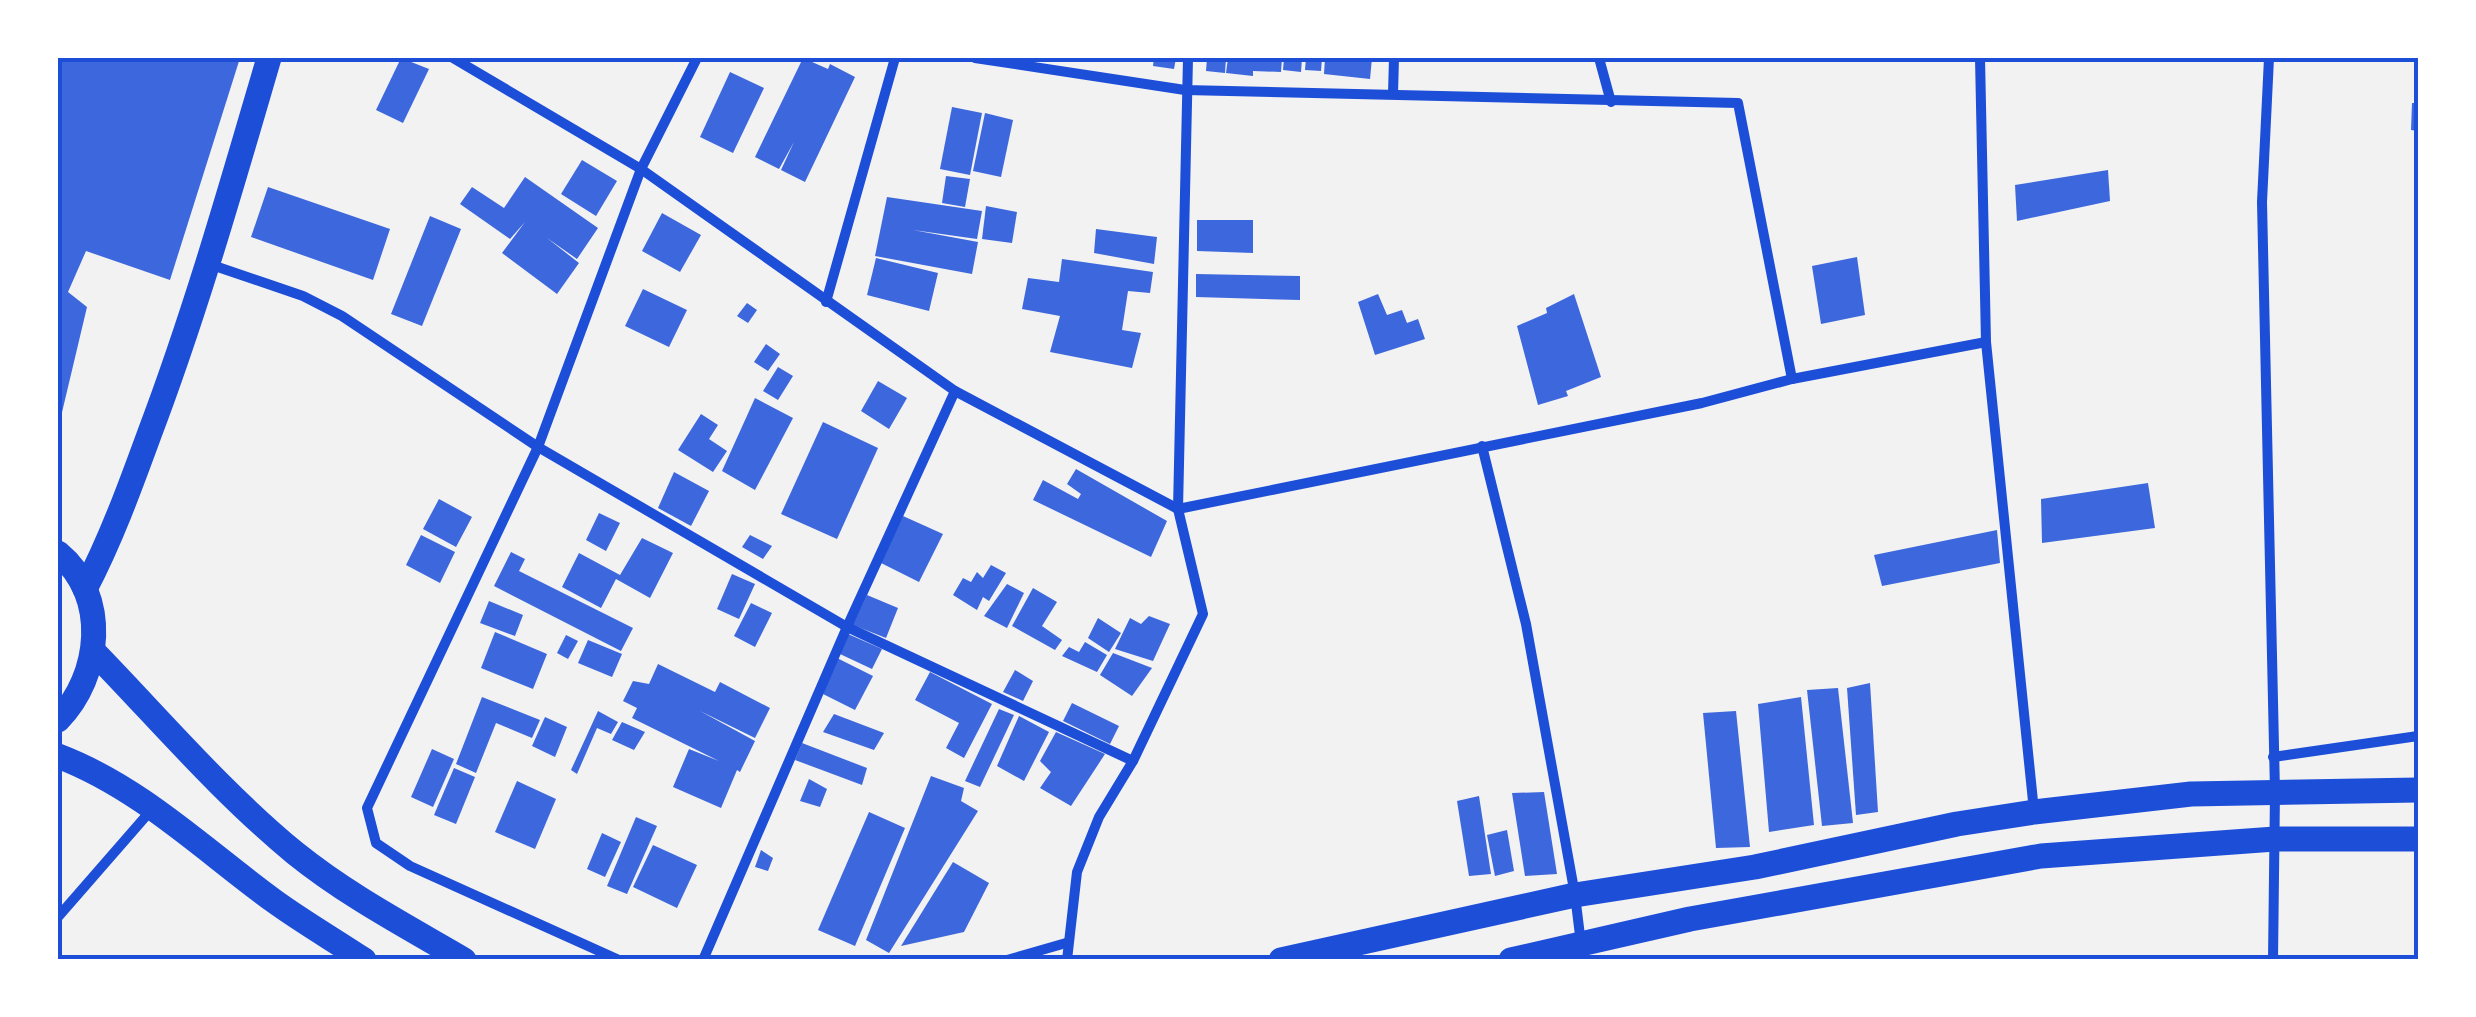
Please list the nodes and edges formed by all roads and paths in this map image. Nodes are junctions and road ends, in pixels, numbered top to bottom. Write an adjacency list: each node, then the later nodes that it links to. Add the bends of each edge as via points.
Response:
1 (269, 58): 15 (main road)
2 (452, 58): 14 (street)
3 (697, 58): 14 (street)
4 (896, 58): 16 (street)
5 (976, 58): 11 (street)
6 (1188, 58): 11 (street)
7 (1394, 58): 12 (street)
8 (1598, 58): 13 (street)
9 (1980, 58): 17 (street)
10 (2269, 58): 30 (street, via 2262,202)
11 (1185, 90): 12 (street); 22 (street)
12 (1393, 94): 13 (street)
13 (1610, 102): 18 (street, via 1738,103)
14 (641, 169): 16 (street); 20 (street)
15 (210, 264): 20 (street, via 342,316); 24 (main road, via 108,545)
16 (826, 302): 19 (street)
17 (1986, 342): 18 (street); 35 (street)
18 (1792, 379): 21 (street)
19 (954, 391): 22 (street); 25 (street)
20 (538, 446): 25 (street); 44 (street, via 368,808 376,844 410,866)
21 (1482, 446): 22 (street); 38 (street, via 1526,624)
22 (1178, 509): 31 (street, via 1204,614)
23 (58, 553): 24 (main road)
24 (85, 589): 26 (main road)
25 (847, 627): 31 (street); 45 (street)
26 (94, 652): 27 (main road, via 83,688); 43 (main road, via 192,758 297,855)
27 (58, 720)
28 (2418, 736): 30 (street)
29 (58, 756): 34 (main road)
30 (2273, 756): 33 (street)
31 (1133, 760): 40 (street, via 1077,872)
32 (2418, 790): 33 (main road)
33 (2275, 792): 35 (main road); 36 (street)
34 (153, 808): 39 (street); 42 (main road)
35 (2034, 812): 38 (main road)
36 (2275, 839): 37 (main road); 41 (main road, via 2041,856 1690,919); 50 (street)
37 (2418, 839)
38 (1575, 895): 41 (street); 48 (main road)
39 (58, 918)
40 (1066, 943): 46 (street); 47 (street)
41 (1581, 952): 49 (main road)
42 (364, 960)
43 (464, 960)
44 (619, 960)
45 (703, 960)
46 (1006, 960)
47 (1066, 960)
48 (1282, 960)
49 (1510, 960)
50 (2273, 960)

